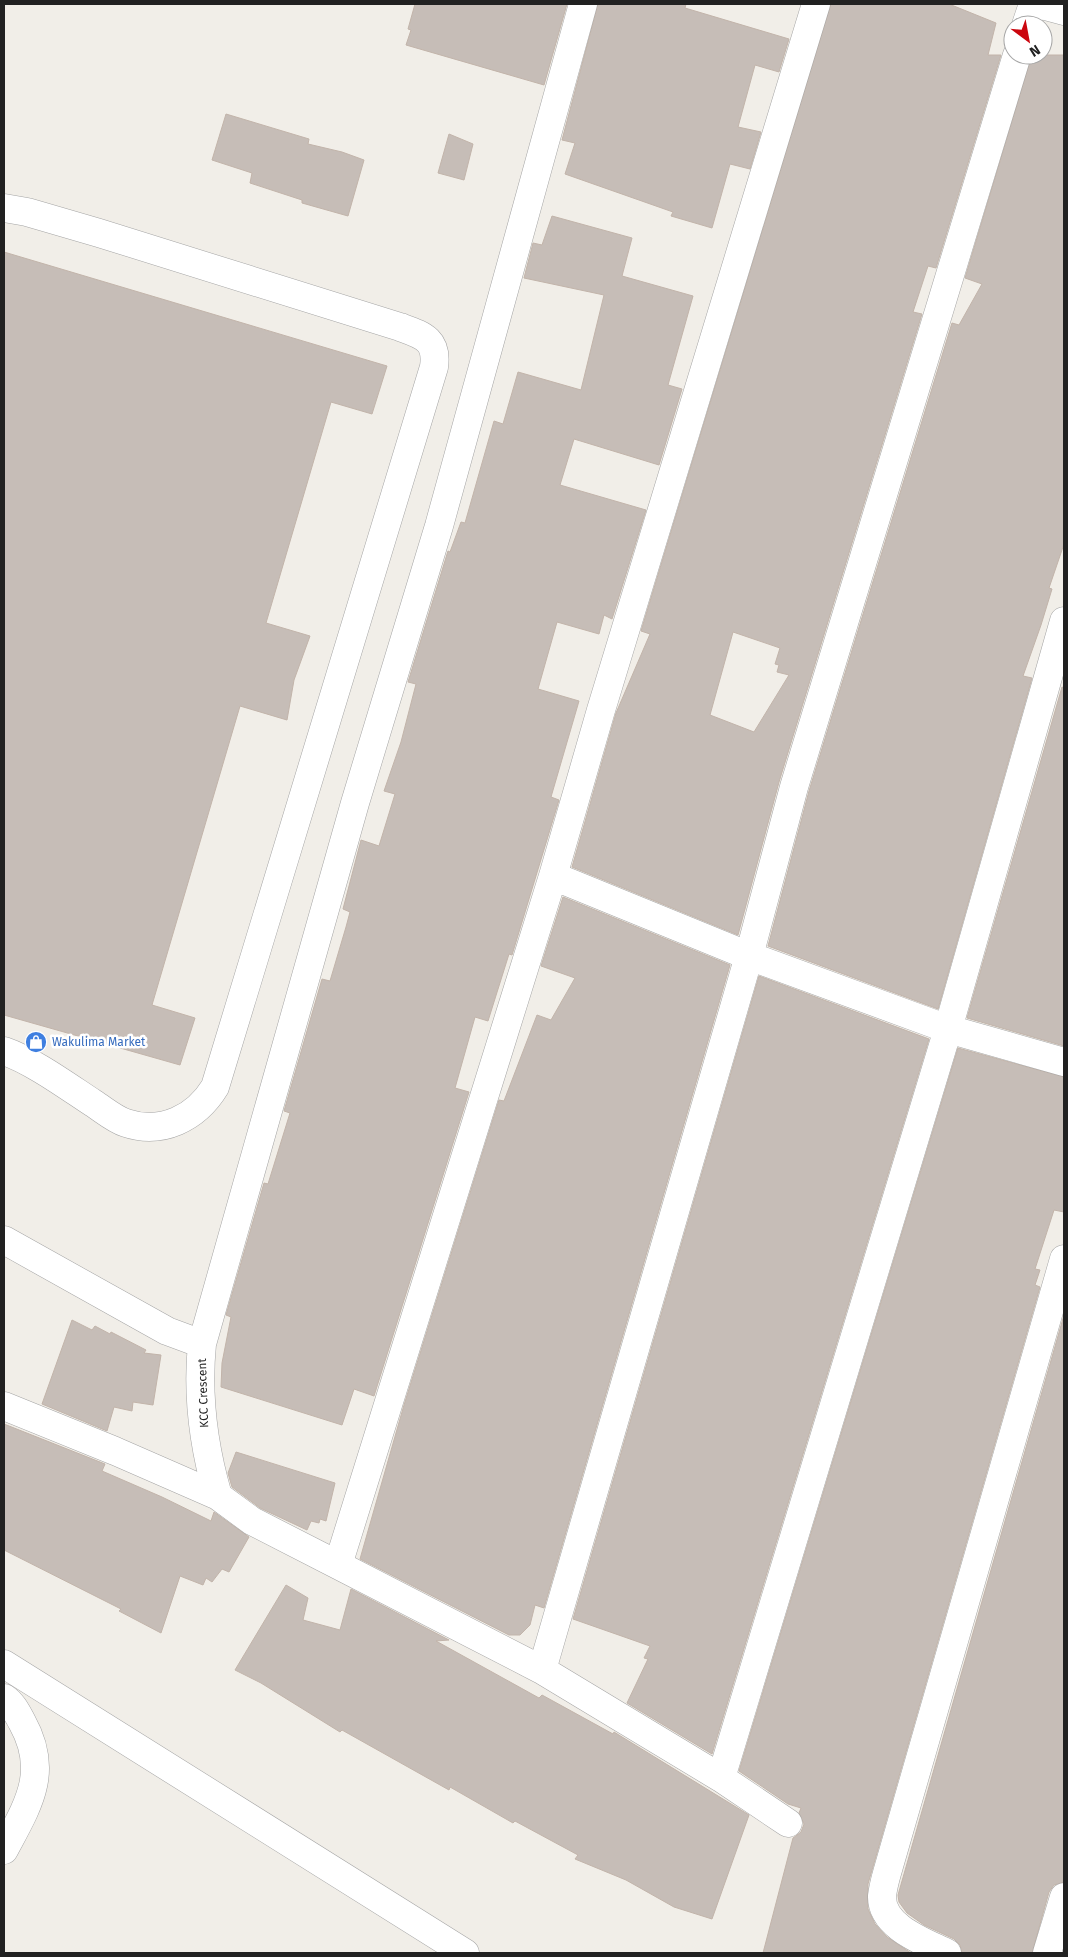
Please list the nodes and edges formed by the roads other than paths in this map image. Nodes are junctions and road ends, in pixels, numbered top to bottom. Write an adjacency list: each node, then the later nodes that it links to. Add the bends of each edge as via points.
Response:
1 (583, 4): 15 (street, via 439,526 355,803)
2 (816, 4): 8 (street)
3 (1038, 4): 4 (street)
4 (1064, 11)
5 (1014, 65): 9 (street, via 794,787)
6 (4, 208): 11 (street, via 99,233 400,326 429,341 436,354 215,1087 207,1100 187,1117 171,1125 125,1123 37,1066)
7 (1064, 621): 10 (street)
8 (553, 876): 9 (street); 18 (street)
9 (749, 956): 10 (street); 20 (street)
10 (948, 1029): 12 (street); 22 (street)
11 (4, 1051)
12 (1064, 1062)
13 (4, 1240): 15 (street, KCC Crescent, via 167,1331)
14 (1064, 1259): 27 (street, via 882,1898 889,1917 906,1933)
15 (202, 1344): 17 (street, KCC Crescent, via 200,1364 205,1445)
16 (4, 1406): 17 (street)
17 (218, 1496): 18 (street, via 252,1521)
18 (338, 1566): 20 (street)
19 (4, 1664): 26 (street)
20 (542, 1670): 22 (street)
21 (4, 1698): 24 (street, via 11,1703 32,1740 36,1775 28,1805)
22 (721, 1778): 23 (street)
23 (788, 1823)
24 (4, 1850)
25 (1064, 1897): 28 (street)
26 (466, 1953)
27 (947, 1953)
28 (1047, 1953)

